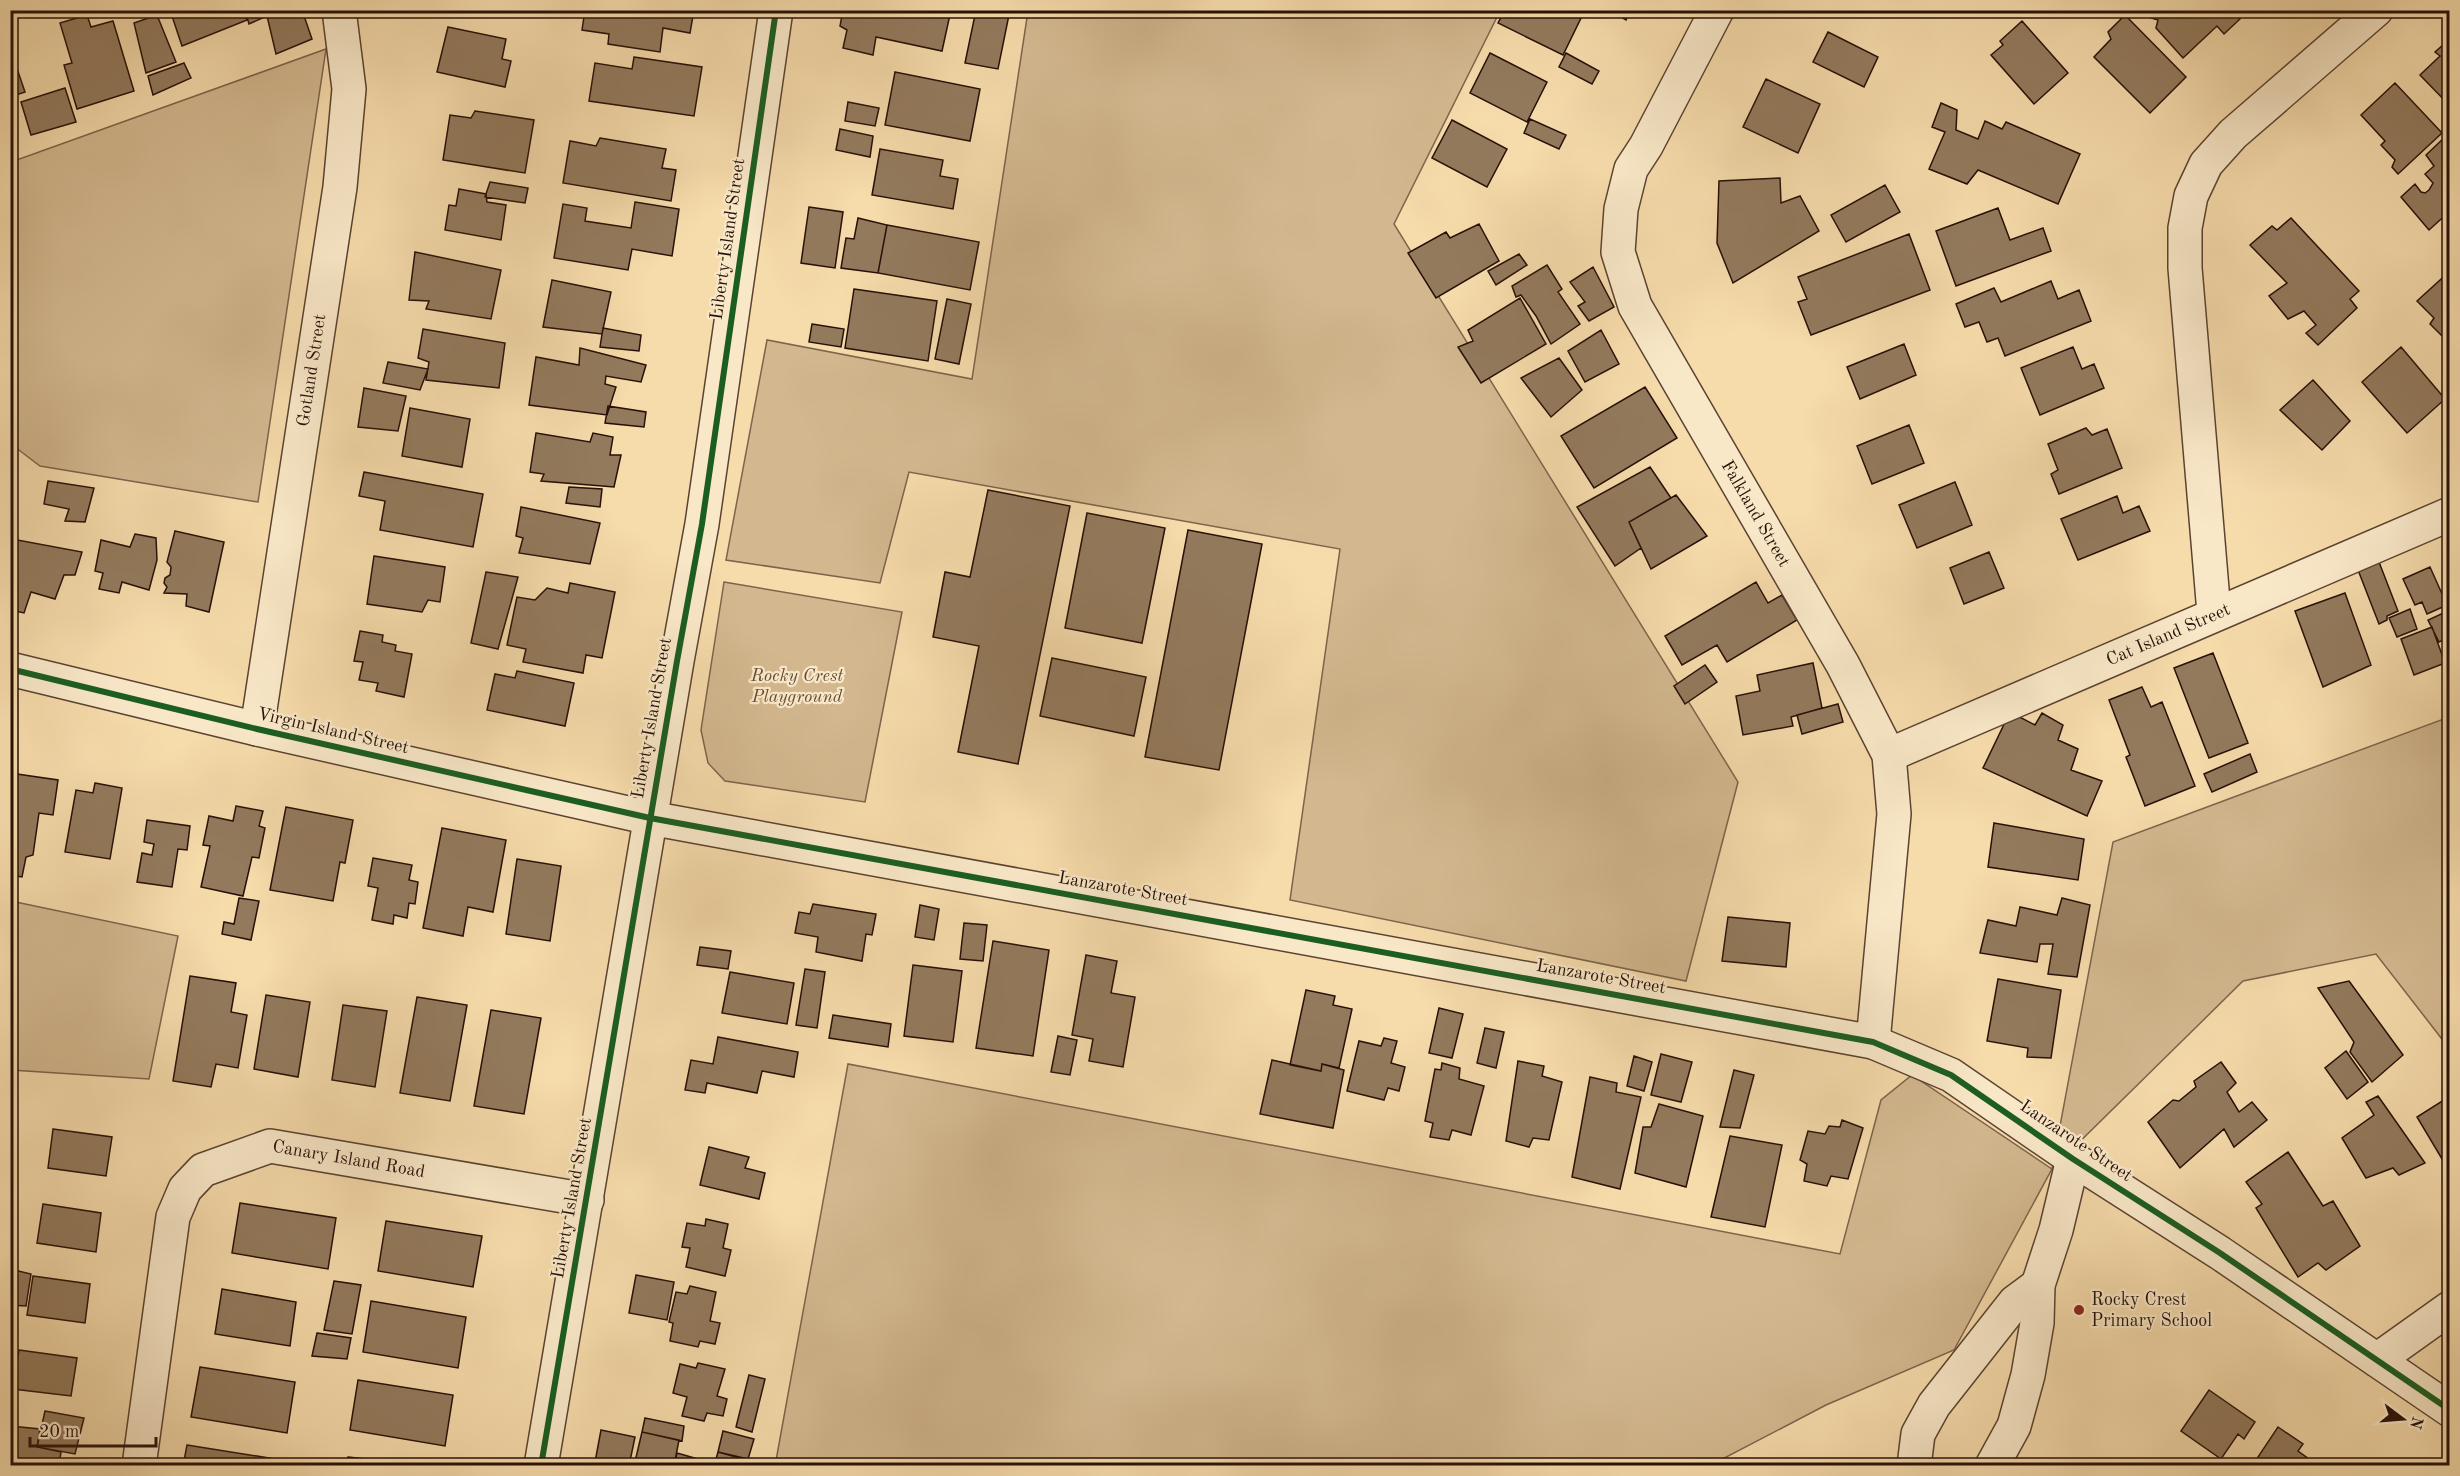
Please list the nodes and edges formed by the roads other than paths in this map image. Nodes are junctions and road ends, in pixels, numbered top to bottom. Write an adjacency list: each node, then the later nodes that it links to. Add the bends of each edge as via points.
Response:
1 (339, 10): 8 (street, Gotland Street, via 349,89 340,187)
2 (776, 10): 10 (street, Liberty Island Street, via 702,524)
3 (1718, 10): 9 (street, Falkland Street, via 1631,169 1621,209 1618,252 1635,306 1843,665)
4 (2376, 10): 6 (street, via 2233,134 2206,164 2191,196 2185,228 2185,268)
5 (2450, 514): 6 (street, Cat Island Street)
6 (2214, 613): 9 (street, Cat Island Street)
7 (10, 669): 8 (street, Virgin Island Street)
8 (257, 729): 10 (street, Virgin Island Street)
9 (1889, 755): 11 (street, Falkland Street, via 1894,814)
10 (650, 818): 11 (street, Lanzarote Street); 13 (street, Liberty Island Street)
11 (1874, 1042): 12 (street, Lanzarote Street, via 1951,1075)
12 (2073, 1159): 14 (street); 16 (street, Lanzarote Street)
13 (587, 1200): 18 (street, Canary Island Road, via 270,1146 203,1170 185,1189 173,1217); 19 (street, Liberty Island Street)
14 (2038, 1285): 20 (street, via 2015,1302 1934,1405 1918,1434); 21 (street, via 2037,1323 2028,1375 2014,1426)
15 (2450, 1308): 16 (street)
16 (2378, 1360): 17 (street, Lanzarote Street)
17 (2450, 1410)
18 (139, 1466)
19 (541, 1466)
20 (1914, 1466)
21 (1992, 1466)

